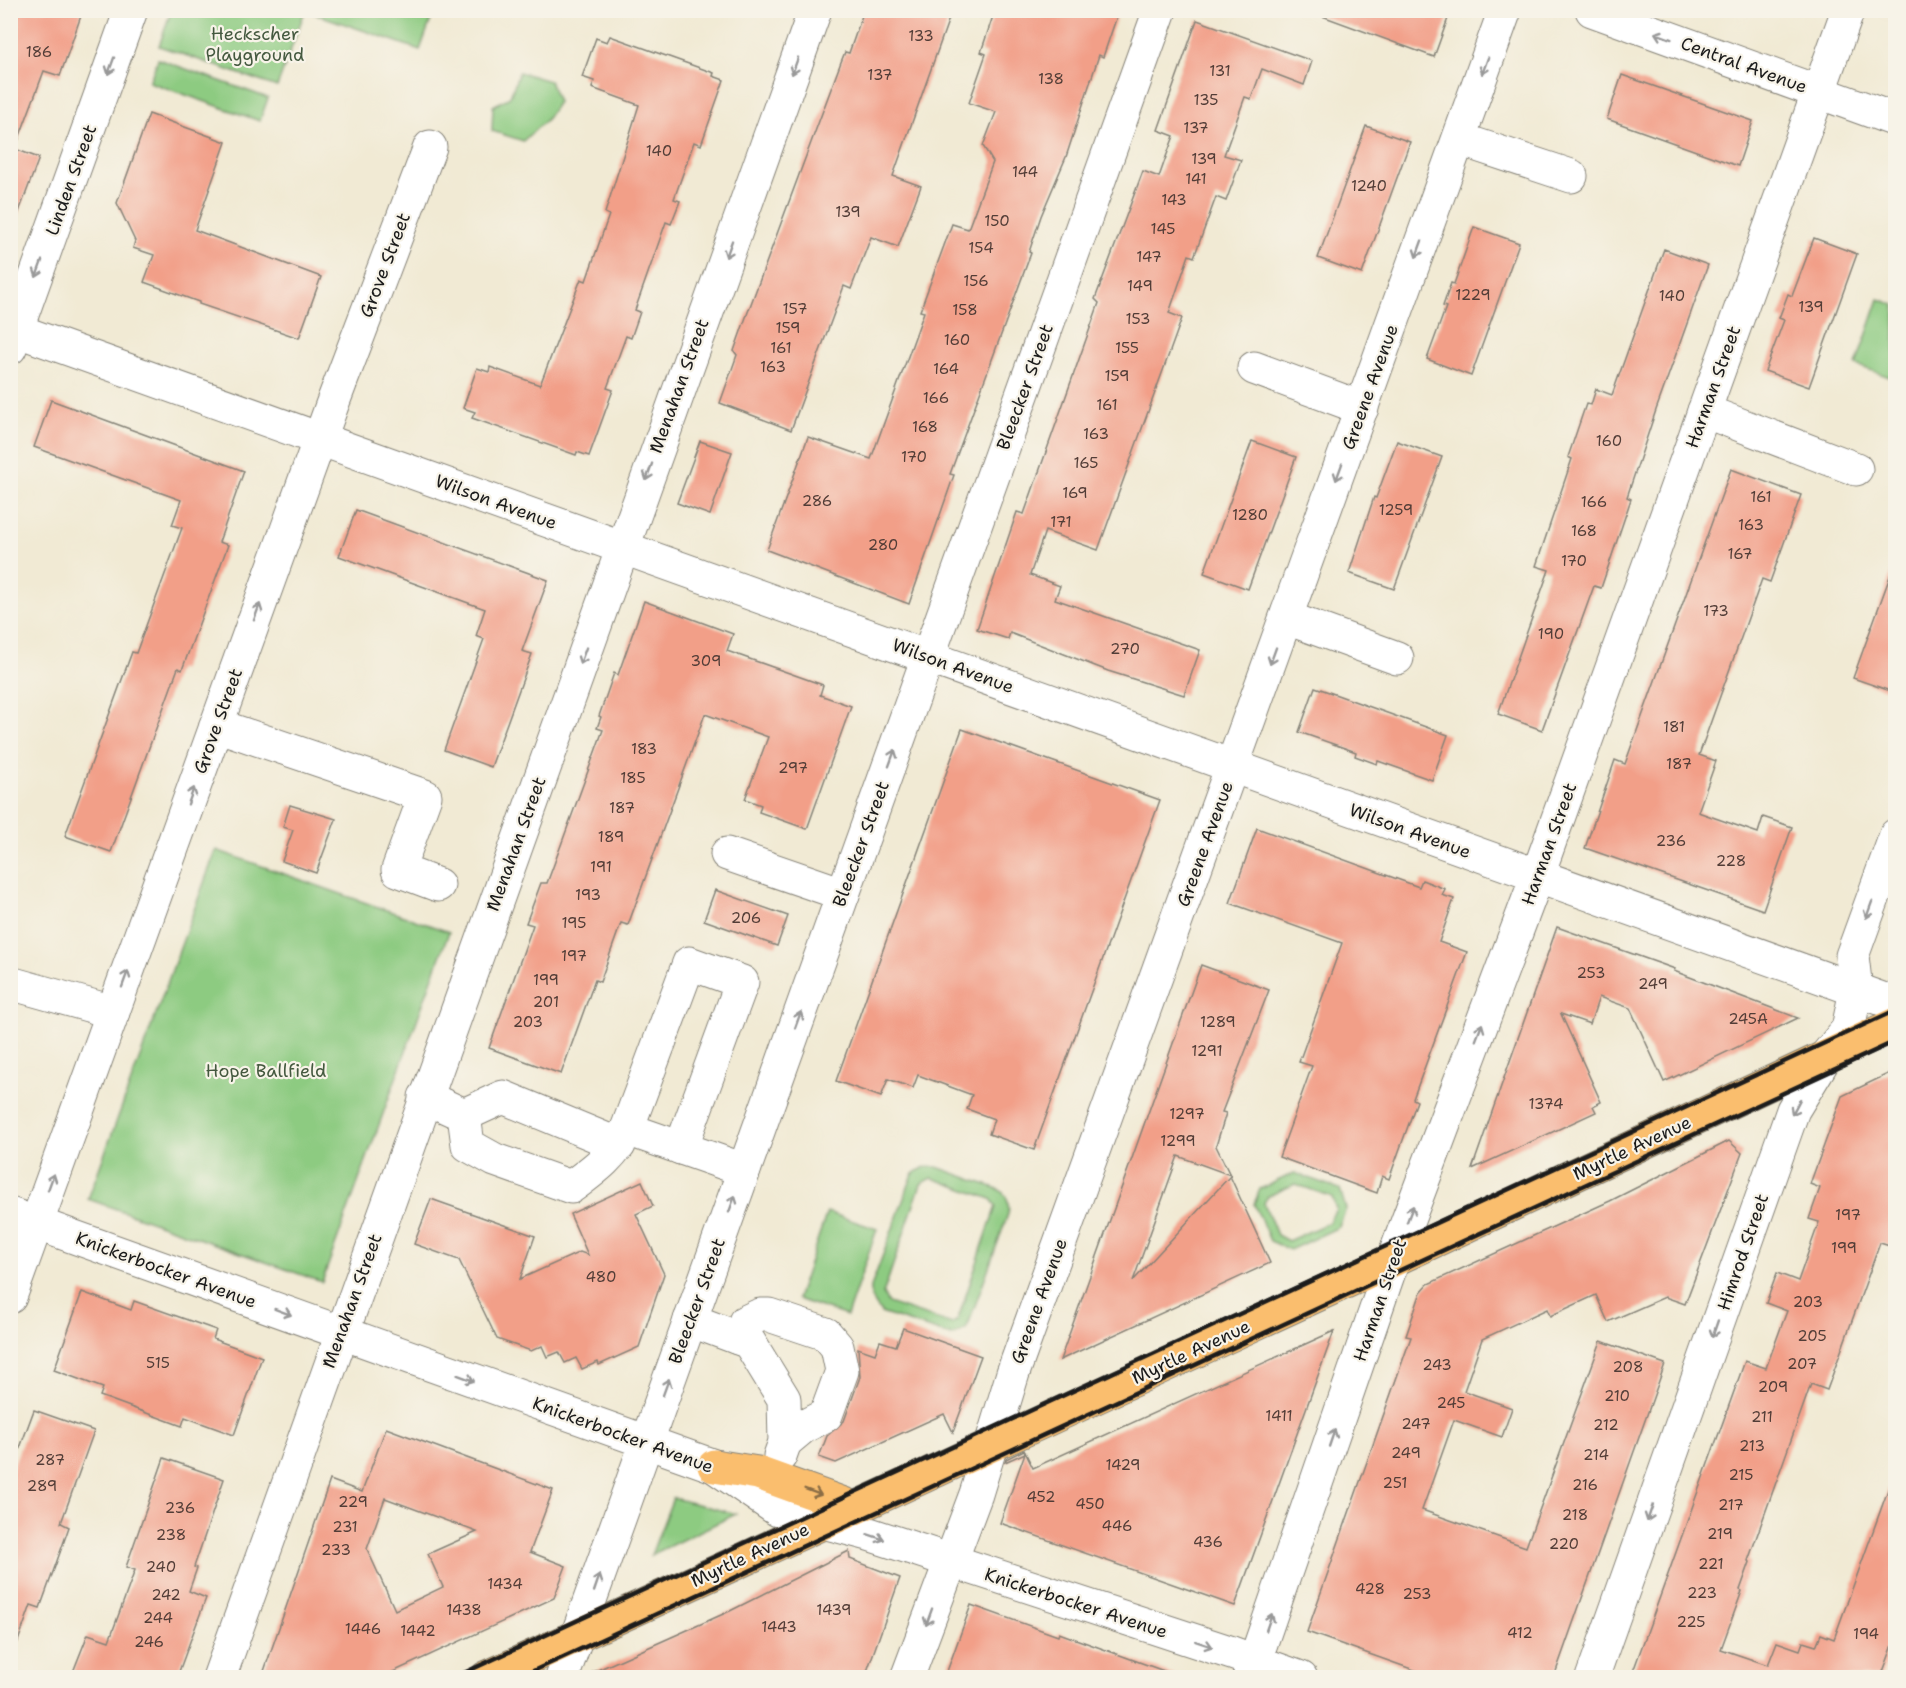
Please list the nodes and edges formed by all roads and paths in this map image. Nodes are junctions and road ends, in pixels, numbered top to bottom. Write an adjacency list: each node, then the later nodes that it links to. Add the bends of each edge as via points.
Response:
1 (131, 10): 12 (street, Linden Street, one-way to 12)
2 (815, 10): 18 (street, Menahan Street, one-way to 18)
3 (1160, 10): 20 (street, Bleecker Street)
4 (1504, 10): 9 (street, Greene Avenue, one-way to 9)
5 (1592, 10): 7 (street, Central Avenue, one-way to 5)
6 (1848, 10): 7 (street, Harman Street)
7 (1819, 92): 8 (street, Central Avenue); 15 (street, Harman Street)
8 (1896, 120)
9 (1459, 139): 11 (street); 14 (street, Greene Avenue, one-way to 14)
10 (430, 147): 16 (street, Grove Street)
11 (1571, 176)
12 (13, 335): 16 (street, Wilson Avenue)
13 (1254, 368): 14 (street)
14 (1362, 408): 19 (street, Greene Avenue, one-way to 19)
15 (1704, 411): 17 (street); 26 (street, Harman Street)
16 (320, 439): 18 (street, Wilson Avenue); 22 (street, Grove Street, one-way to 16)
17 (1856, 469)
18 (622, 547): 20 (street, Wilson Avenue); 35 (street, Menahan Street, one-way to 35)
19 (1287, 618): 21 (street); 23 (street, Greene Avenue, one-way to 23)
20 (928, 657): 23 (street, Wilson Avenue); 28 (street, Bleecker Street, one-way to 20)
21 (1397, 658)
22 (216, 725): 27 (street, via 425,796 398,870); 32 (street, Grove Street, one-way to 22)
23 (1233, 767): 26 (street, Wilson Avenue); 48 (street, Greene Avenue, via 1004,1399)
24 (1896, 835): 30 (street, Himrod Street, one-way to 30, via 1852,956)
25 (727, 854): 28 (street)
26 (1537, 877): 30 (street, Wilson Avenue); 41 (street, Harman Street, one-way to 26)
27 (438, 885)
28 (843, 894): 39 (street, Bleecker Street, one-way to 28)
29 (10, 983): 32 (street)
30 (1856, 990): 31 (street, Wilson Avenue); 34 (street, Himrod Street, via 1848,1029)
31 (1896, 1004)
32 (113, 1012): 40 (street, Grove Street, one-way to 32)
33 (1896, 1024): 34 (main road, Myrtle Avenue)
34 (1826, 1056): 41 (main road, Myrtle Avenue); 61 (street, Himrod Street, one-way to 61, via 1793,1110)
35 (425, 1097): 36 (street); 44 (street, Menahan Street)
36 (464, 1115): 37 (street, via 503,1098); 37 (street, via 468,1145 495,1160 571,1187 599,1167)
37 (623, 1137): 38 (street); 38 (street, via 689,963 742,982)
38 (681, 1148): 39 (street)
39 (744, 1170): 43 (street, Bleecker Street, one-way to 39)
40 (24, 1218): 42 (street, Grove Street); 44 (street, Knickerbocker Avenue, one-way to 44)
41 (1393, 1260): 48 (main road, Myrtle Avenue); 55 (street, Harman Street, one-way to 41)
42 (10, 1297)
43 (690, 1320): 45 (street); 47 (street, Bleecker Street, one-way to 43)
44 (341, 1334): 47 (street, Knickerbocker Avenue, one-way to 47); 56 (street, Menahan Street)
45 (738, 1338): 46 (street, via 748,1342 784,1399); 46 (street, via 745,1322 769,1315 826,1334 837,1347 842,1371 831,1407 826,1415)
46 (785, 1442): 50 (street)
47 (646, 1443): 49 (street, Knickerbocker Avenue); 54 (street, Bleecker Street, one-way to 47)
48 (993, 1443): 51 (main road, Myrtle Avenue); 53 (street, Greene Avenue)
49 (714, 1466): 50 (main road); 52 (street, Knickerbocker Avenue, via 778,1510)
50 (773, 1478): 51 (main road, one-way to 51)
51 (852, 1507): 52 (main road, Myrtle Avenue)
52 (820, 1522): 53 (street, Knickerbocker Avenue, one-way to 53, via 869,1534); 54 (main road, Myrtle Avenue)
53 (949, 1562): 55 (street, Knickerbocker Avenue, one-way to 55); 59 (street, Greene Avenue, one-way to 59)
54 (579, 1634): 57 (main road, Myrtle Avenue); 58 (street, Bleecker Street)
55 (1252, 1669): 60 (street, Knickerbocker Avenue)
56 (219, 1677)
57 (486, 1677)
58 (562, 1677)
59 (907, 1677)
60 (1301, 1677)
61 (1592, 1677)

